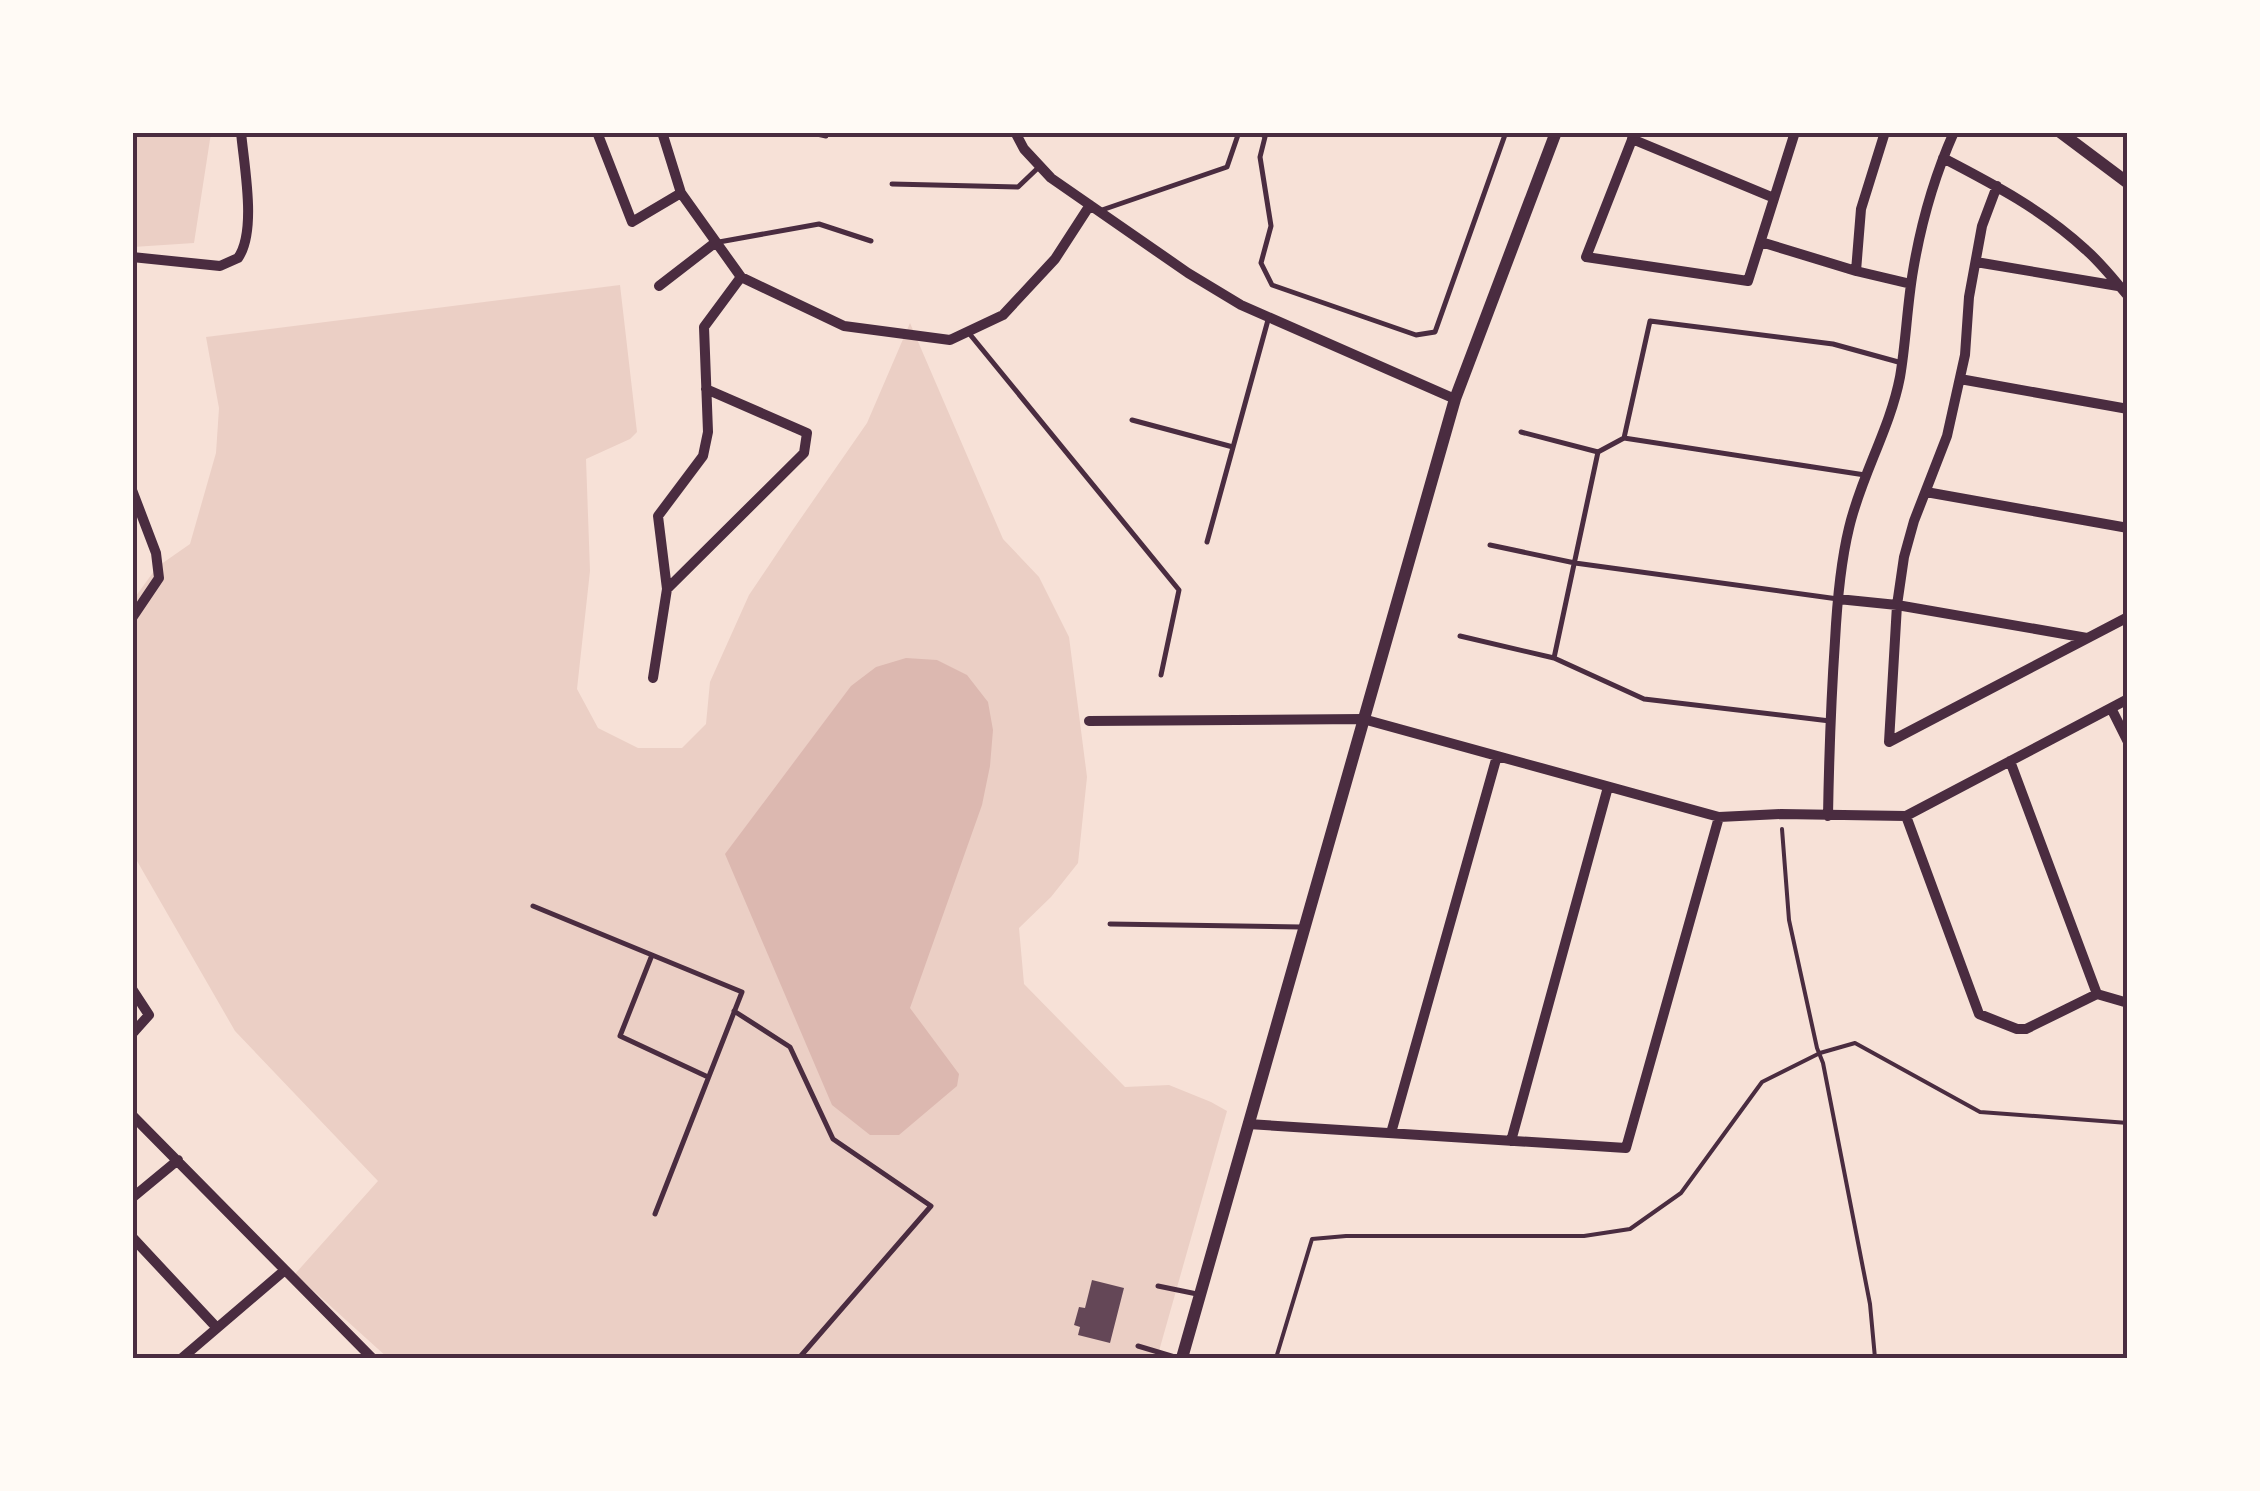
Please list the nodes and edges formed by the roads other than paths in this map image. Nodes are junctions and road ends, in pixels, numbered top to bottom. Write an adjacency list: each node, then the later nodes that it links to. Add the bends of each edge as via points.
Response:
1 (241, 132): 27 (street, via 248,234 238,258 220,266)
2 (597, 132): 21 (street, via 632,222)
3 (662, 132): 21 (street)
4 (808, 132): 14 (lane)
5 (1015, 132): 17 (street)
6 (1239, 132): 23 (lane, via 1227,167)
7 (1506, 132): 13 (lane, via 1435,332 1416,335 1272,284 1261,262 1271,226 1260,157)
8 (1556, 132): 40 (street)
9 (1795, 132): 22 (street)
10 (1885, 132): 29 (street, via 1861,210)
11 (1954, 132): 16 (street)
12 (2060, 132): 18 (street)
13 (1265, 134)
14 (826, 136)
15 (1634, 136): 22 (street); 26 (street, via 1586,256 1748,281)
16 (1942, 158): 20 (street); 31 (street)
17 (1040, 166): 19 (lane, via 1018,187); 23 (street)
18 (2128, 183)
19 (892, 184)
20 (1997, 186): 28 (street); 33 (street, via 2053,222)
21 (681, 193): 25 (street)
22 (1774, 198): 26 (street)
23 (1094, 208): 35 (street, via 1188,273); 36 (street, via 1003,315)
24 (870, 241): 25 (lane, via 819,224)
25 (716, 242): 30 (street); 32 (street)
26 (1761, 242): 29 (street)
27 (132, 257)
28 (1976, 262): 33 (street); 38 (street)
29 (1856, 270): 31 (street)
30 (741, 278): 36 (street, via 844,326 950,340); 39 (street, via 704,327)
31 (1911, 284): 37 (street)
32 (660, 286)
33 (2119, 286): 34 (street)
34 (2128, 296)
35 (1268, 317): 40 (street); 45 (lane)
36 (968, 332): 62 (lane, via 1180,590)
37 (1902, 363): 44 (lane, via 1833,344 1650,321); 47 (street)
38 (1960, 379): 41 (street); 49 (street)
39 (706, 389): 54 (street, via 703,456 658,516); 54 (street, via 808,433 804,453)
40 (1455, 399): 66 (street)
41 (2128, 410)
42 (1132, 420): 45 (lane)
43 (1521, 432): 46 (lane)
44 (1624, 438): 46 (lane); 47 (lane)
45 (1232, 447): 51 (lane)
46 (1598, 452): 53 (lane)
47 (1868, 475): 55 (street, via 1850,524)
48 (132, 490): 58 (street, via 159,578)
49 (1926, 492): 50 (street); 56 (street, via 1904,557)
50 (2128, 528)
51 (1206, 542)
52 (1490, 545): 53 (lane)
53 (1574, 562): 55 (lane); 61 (lane)
54 (667, 590): 63 (street)
55 (1838, 599): 56 (street); 68 (street)
56 (1897, 606): 60 (street); 60 (street, via 1889,742)
57 (2128, 617): 60 (street)
58 (132, 618)
59 (1460, 636): 61 (lane)
60 (2087, 638)
61 (1554, 658): 68 (lane, via 1644,700)
62 (1161, 675)
63 (653, 678)
64 (2128, 699): 65 (street)
65 (2111, 708): 69 (street); 71 (street)
66 (1363, 719): 67 (street); 70 (street); 78 (street)
67 (1089, 720)
68 (1830, 721): 73 (street)
69 (2128, 742)
70 (1496, 756): 72 (street); 88 (street)
71 (2010, 761): 74 (street); 81 (street)
72 (1608, 787): 75 (street); 89 (street)
73 (1828, 816): 74 (street); 75 (street)
74 (1906, 816): 81 (street, via 1980,1014 2026,1029)
75 (1719, 817): 89 (street, via 1626,1148)
76 (533, 906): 79 (lane)
77 (1110, 924): 78 (lane)
78 (1304, 927): 87 (street)
79 (652, 955): 83 (lane, via 742,992); 85 (lane, via 620,1036)
80 (132, 989): 84 (street, via 149,1014)
81 (2097, 994): 82 (street)
82 (2128, 1004)
83 (734, 1011): 85 (lane); 101 (lane, via 790,1047 833,1138 932,1206)
84 (132, 1034)
85 (708, 1077): 92 (lane)
86 (132, 1114): 90 (street)
87 (1248, 1124): 88 (street); 96 (street)
88 (1391, 1133): 89 (street)
89 (1510, 1141)
90 (178, 1160): 91 (street); 94 (street)
91 (132, 1198)
92 (654, 1214)
93 (132, 1236): 97 (street)
94 (285, 1270): 97 (street); 99 (street)
95 (1158, 1286): 96 (lane)
96 (1200, 1294): 102 (street)
97 (217, 1328): 100 (street)
98 (1138, 1346): 102 (lane)
99 (366, 1357)
100 (182, 1358)
101 (798, 1358)
102 (1180, 1358)

